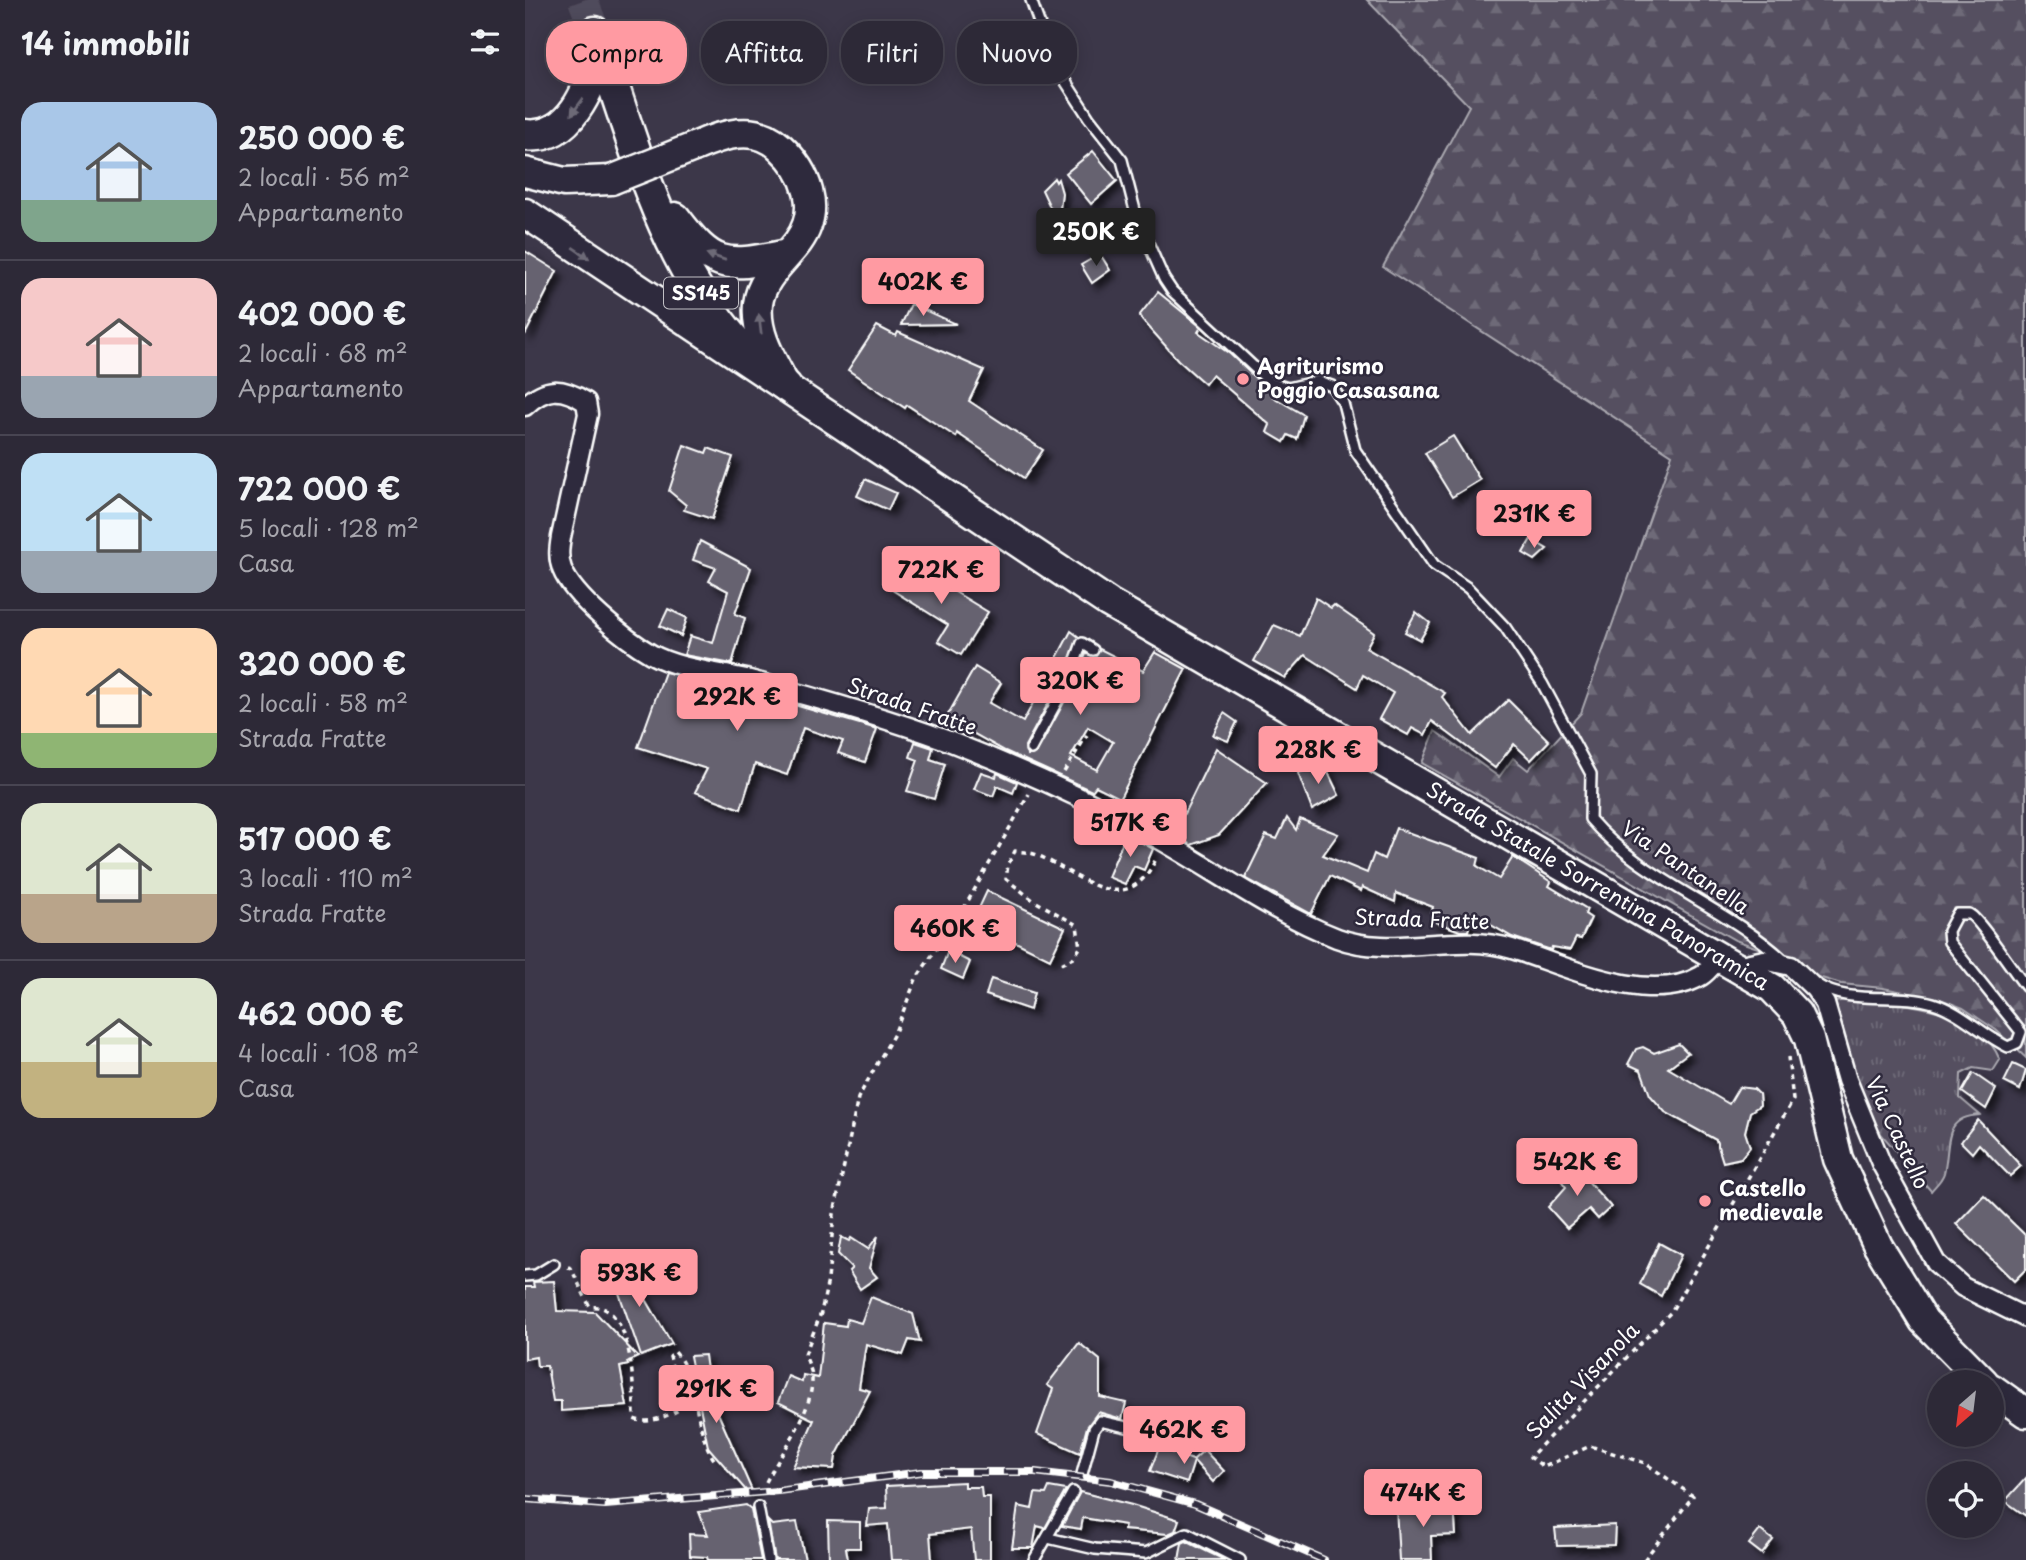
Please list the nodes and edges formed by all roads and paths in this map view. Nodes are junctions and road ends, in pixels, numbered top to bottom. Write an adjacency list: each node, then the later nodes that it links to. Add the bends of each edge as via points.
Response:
1 (1031, 0): 17 (lane, Via Pantanella, via 1053,62 1122,160 1137,218 1173,291 1271,383 1288,388 1318,381 1332,386 1343,403 1356,450 1434,565 1468,588 1504,627 1542,683 1591,774 1590,819 1612,844 1744,929)
2 (525, 135): 4 (highway, SS145, one-way to 2, via 598,42 589,88 575,113 554,129)
3 (525, 172): 6 (main road, bridge, via 565,182 611,180 731,133 754,134 776,143 807,183 811,202 808,224)
4 (646, 178): 6 (highway, one-way to 4, via 746,264 717,260 699,250); 7 (highway, SS145, via 675,251 713,312 748,354)
5 (525, 213): 7 (main road, Strada Statale Sorrentina Panoramica, one-way to 7)
6 (783, 256): 7 (main road, one-way to 6, via 763,343 758,302)
7 (786, 386): 15 (main road, Strada Statale Sorrentina Panoramica / SS145, via 1109,604)
8 (525, 406): 12 (street, Strada Fratte, via 540,392 556,389 586,402 588,414 558,556 579,595 646,651 848,708 946,740)
9 (1093, 650): 11 (lane, via 1082,643 1068,681)
10 (1087, 735): 13 (path)
11 (1031, 749)
12 (1037, 778): 13 (street, Strada Fratte); 29 (path, via 964,908 916,979 895,1032 858,1098 834,1214 828,1280 805,1354 812,1373 810,1392 800,1421)
13 (1056, 786): 15 (street, Strada Fratte, via 1144,830 1290,916 1357,944 1477,941 1626,985 1687,982)
14 (1162, 847): 16 (path, via 1140,883 1124,889 1100,889 1035,854 1015,851 1006,879 1077,925 1080,948)
15 (1728, 962): 17 (street, via 1764,960); 23 (main road, Strada Statale Sorrentina Panoramica / SS145, via 1772,988 1797,1014 1809,1039 1838,1159 1878,1246 1924,1321)
16 (1062, 964)
17 (1791, 966): 18 (lane, via 1821,987 1841,994 1931,1003 1961,1015 2008,1047 2017,1043 2021,1032 1949,942 1951,922 1957,914 1969,914 1979,921); 22 (street, Via Castello, via 1825,1004 1847,1080 1881,1163 1936,1263 1963,1287)
18 (2026, 987)
19 (1793, 1100): 38 (path, Salita Visanola, via 1671,1312 1530,1457 1544,1467 1590,1446 1645,1463 1693,1496)
20 (554, 1265): 21 (lane); 27 (path, via 571,1268 590,1307 607,1311 618,1325 633,1361 634,1419 665,1417 681,1409 670,1357 675,1352 680,1358 704,1445)
21 (525, 1276)
22 (2026, 1318)
23 (1972, 1370)
24 (2004, 1397): 25 (main road)
25 (2026, 1413)
26 (1131, 1428): 28 (lane, via 1100,1421)
27 (715, 1461)
28 (1082, 1474)
29 (766, 1482)
30 (1073, 1492): 32 (lane)
31 (758, 1507): 34 (lane)
32 (1048, 1538): 33 (lane); 35 (lane)
33 (1095, 1549): 36 (lane); 37 (lane, via 1153,1552 1187,1533)
34 (768, 1560)
35 (1034, 1560)
36 (1092, 1560)
37 (1240, 1560)
38 (1644, 1560)

